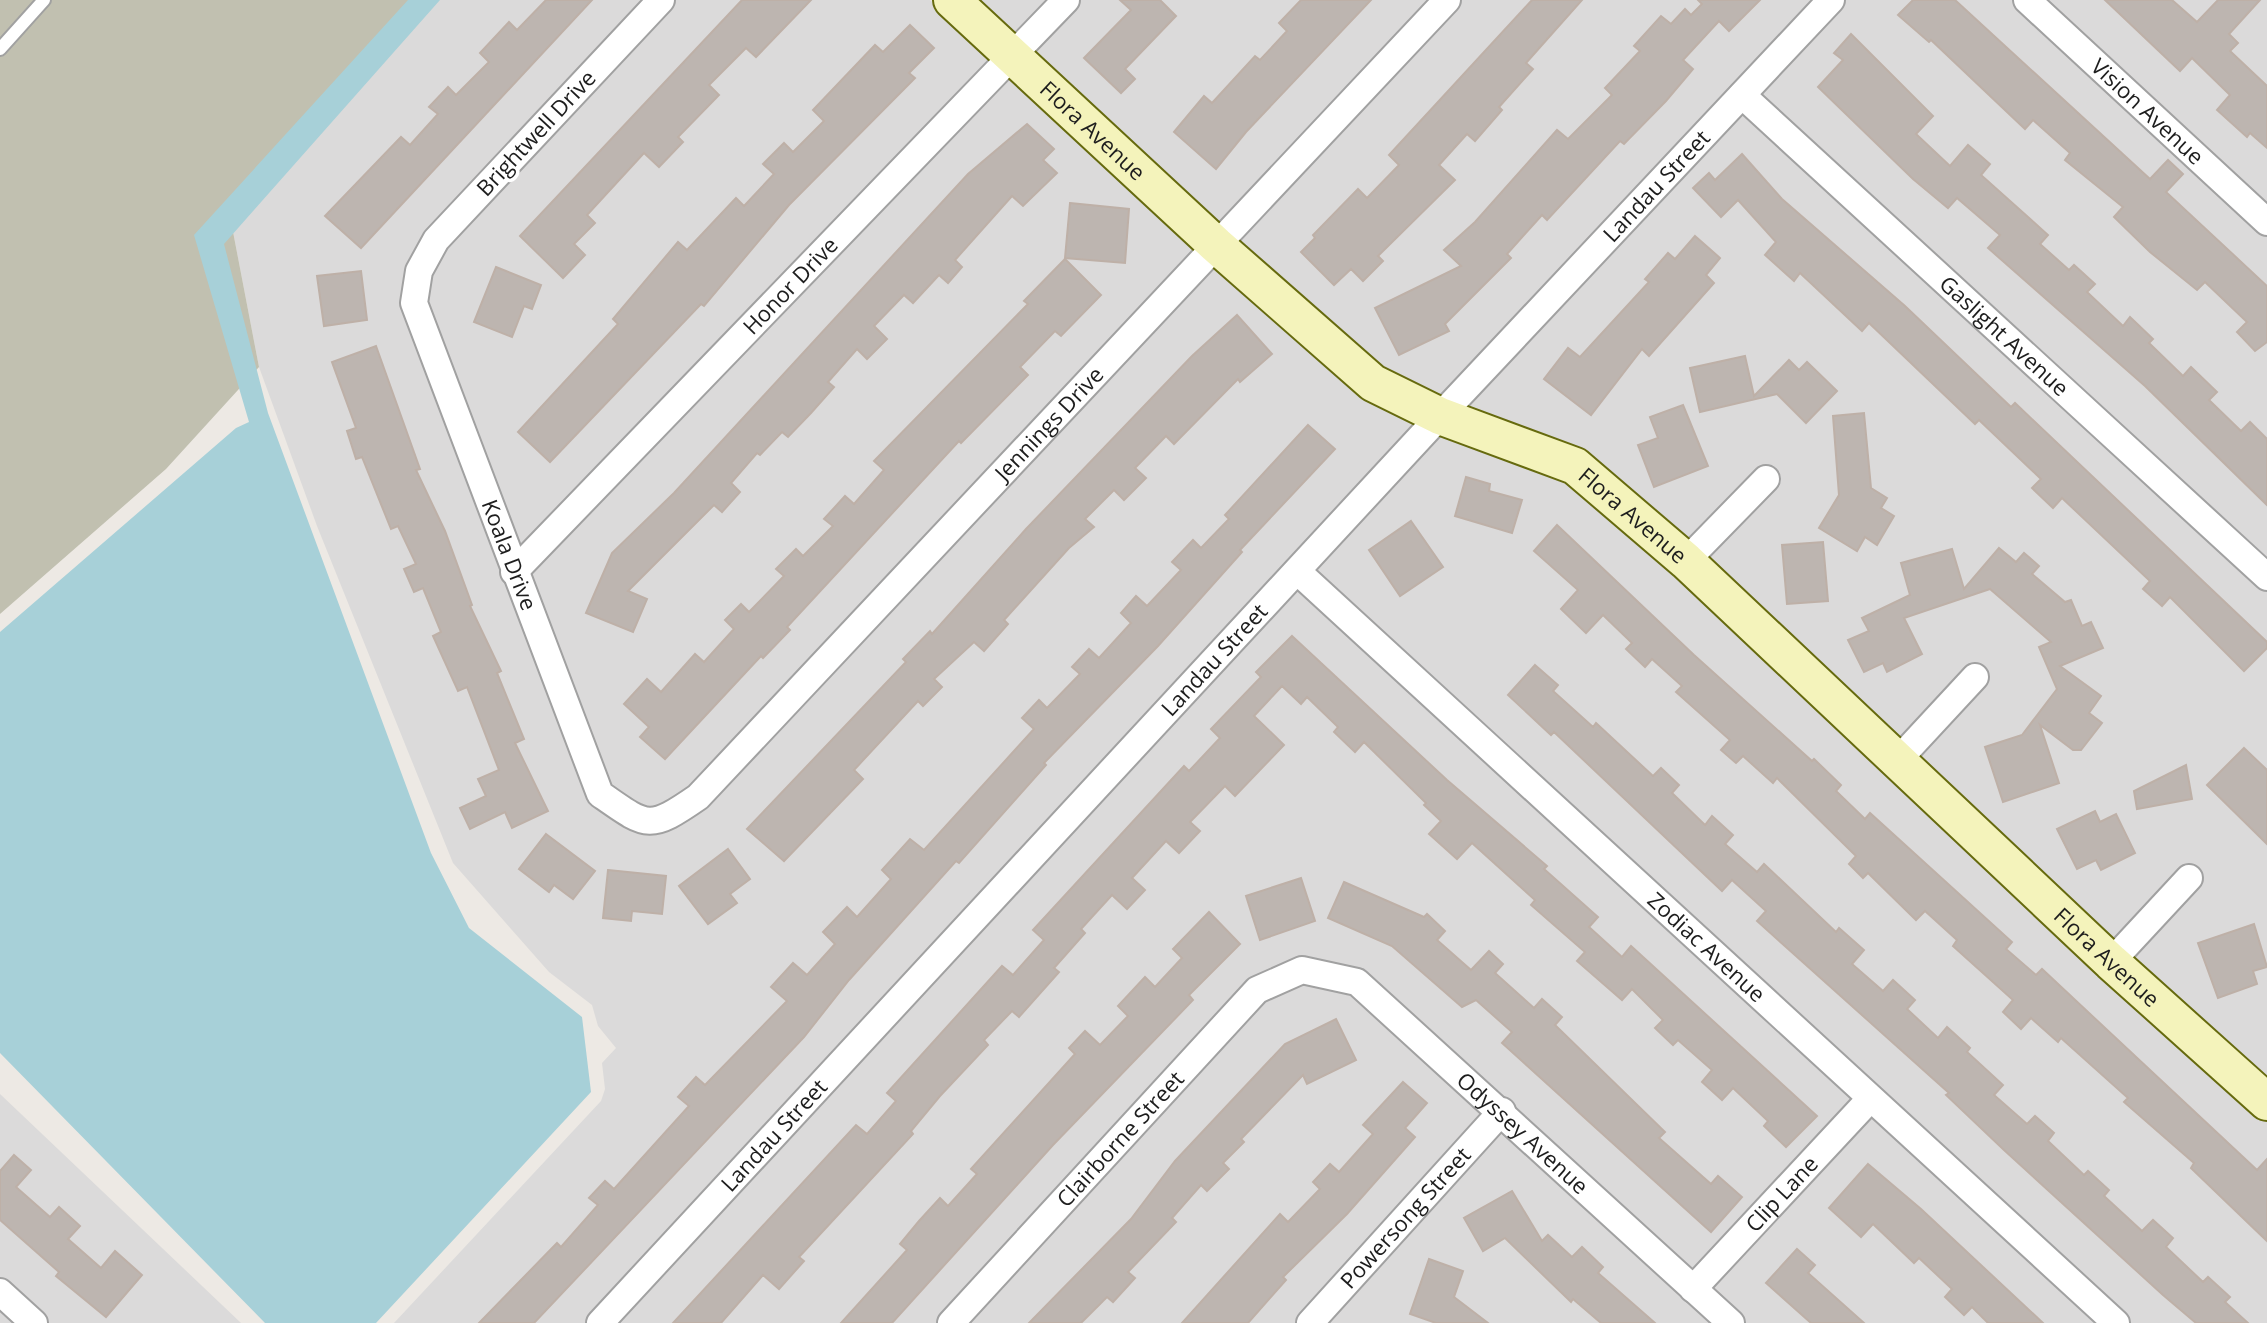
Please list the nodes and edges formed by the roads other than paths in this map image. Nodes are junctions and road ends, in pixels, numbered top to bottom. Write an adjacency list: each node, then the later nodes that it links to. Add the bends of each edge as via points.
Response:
1 (44, 0): 8 (lane)
2 (661, 0): 13 (street, Brightwell Drive, via 436,240)
3 (952, 0): 9 (street, Flora Avenue)
4 (1066, 0): 9 (street, Honor Drive)
5 (1447, 0): 12 (street, Jennings Drive)
6 (1831, 0): 10 (street, Landau Street)
7 (2027, 0): 11 (street, Vision Avenue)
8 (0, 49)
9 (1013, 56): 12 (street, Flora Avenue); 18 (street, Honor Drive)
10 (1742, 95): 14 (street, Landau Street); 19 (street, Gaslight Avenue)
11 (2267, 222)
12 (1216, 245): 14 (street, Flora Avenue, via 1373,383); 22 (street, Jennings Drive, via 698,797 663,822)
13 (419, 271): 18 (street, Koala Drive, via 414,303)
14 (1440, 416): 16 (street, Flora Avenue, via 1575,466); 17 (street, Landau Street)
15 (1766, 479): 16 (street)
16 (1686, 561): 21 (street, Flora Avenue)
17 (1297, 571): 26 (street, Zodiac Avenue); 33 (street, Landau Street)
18 (514, 572): 22 (street, Koala Drive, via 600,794)
19 (2267, 577)
20 (1975, 677): 21 (street)
21 (1898, 760): 24 (street, Flora Avenue)
22 (638, 820)
23 (2189, 878): 24 (street)
24 (2111, 962): 27 (street, Flora Avenue)
25 (1302, 970): 28 (street, Odyssey Avenue, via 1357,982); 34 (street, Clairborne Street, via 1257,990)
26 (1870, 1099): 29 (street, Clip Lane); 36 (street, Zodiac Avenue)
27 (2267, 1102)
28 (1502, 1111): 29 (street, Odyssey Avenue); 31 (street, Powersong Street)
29 (1693, 1289): 35 (street, Odyssey Avenue)
30 (0, 1292): 32 (street)
31 (1326, 1318)
32 (34, 1323)
33 (600, 1323)
34 (951, 1323)
35 (1731, 1323)
36 (2116, 1323)

